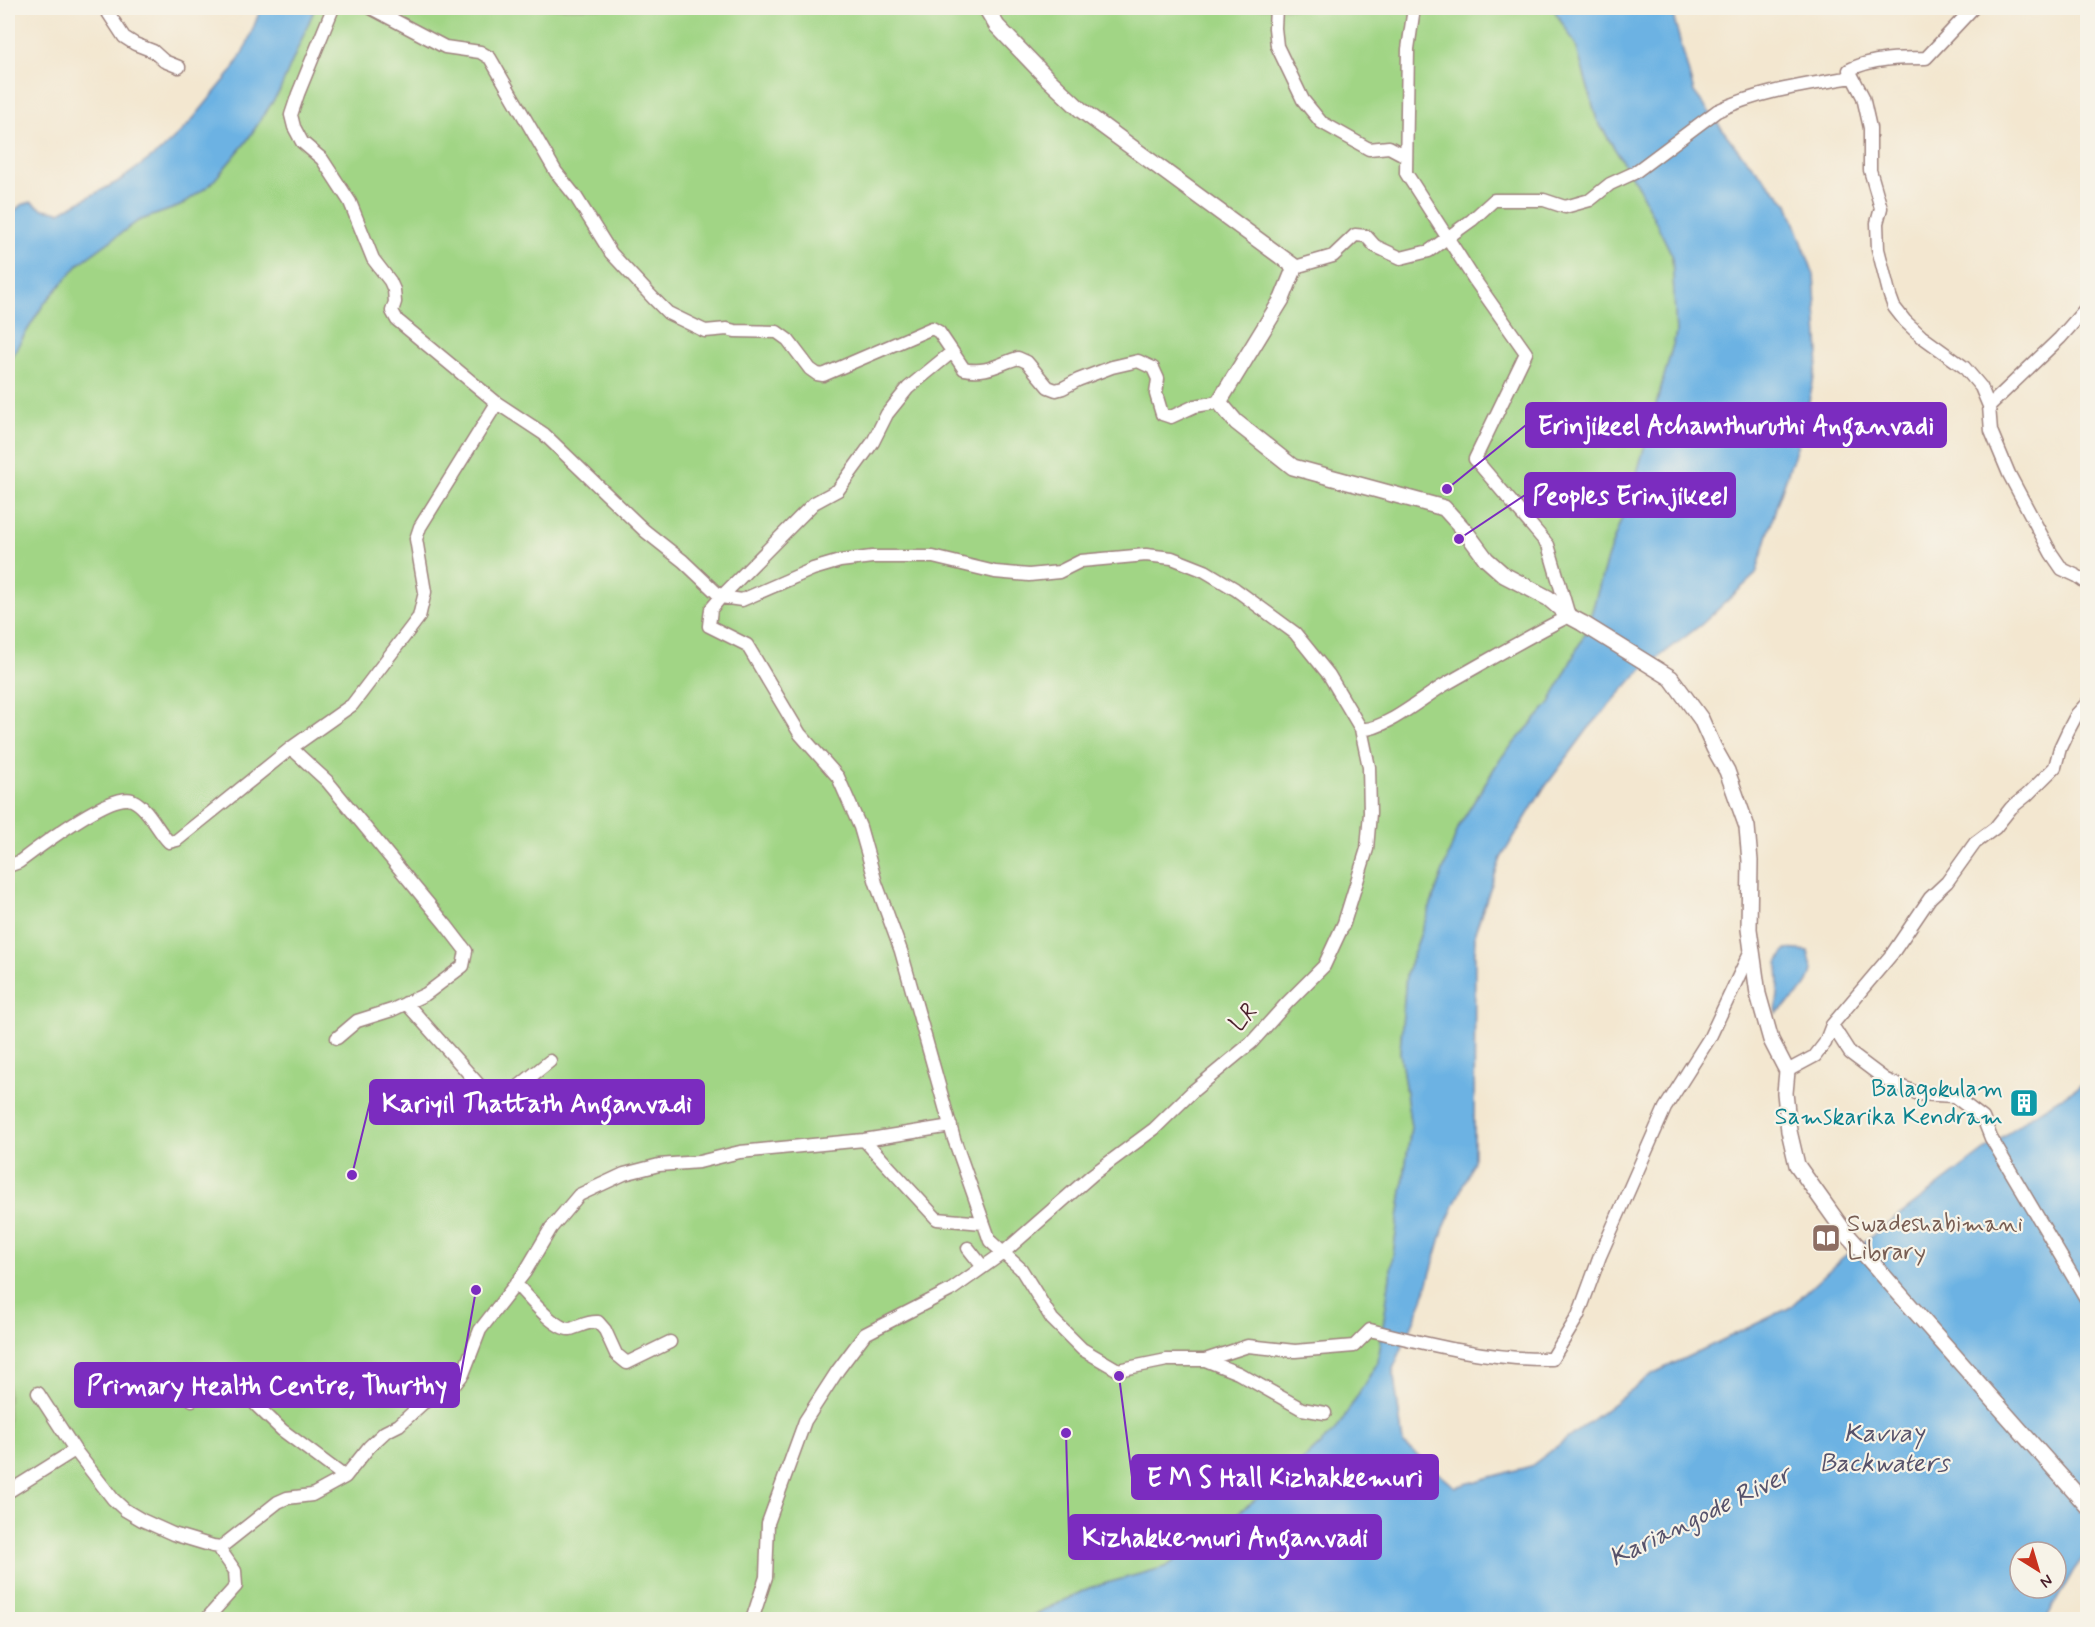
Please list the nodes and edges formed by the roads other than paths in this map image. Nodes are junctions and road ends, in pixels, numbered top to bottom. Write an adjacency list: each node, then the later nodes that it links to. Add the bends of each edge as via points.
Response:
1 (105, 8): 8 (street, via 124,37)
2 (333, 8): 16 (street, via 291,115 294,127 302,142 322,159 350,202 373,259 394,290 392,311 397,320)
3 (371, 8): 14 (street, via 445,47 480,52 490,58 556,172 610,253 668,313 705,331 777,332 810,369 823,375 932,328)
4 (986, 8): 12 (main road, via 997,26 1081,110)
5 (1276, 8): 10 (street, via 1277,46 1303,100 1321,122 1369,149 1389,147)
6 (1414, 8): 10 (street, via 1408,49)
7 (1973, 8): 9 (street, via 1926,58 1861,64 1850,70)
8 (179, 67)
9 (1852, 77): 11 (street, via 1754,96 1728,106 1590,200 1565,207 1544,200 1494,200); 17 (street, via 1863,97 1870,128 1870,170 1881,208 1876,237 1894,307 1921,336 1968,372 1981,387)
10 (1406, 156): 11 (street, via 1406,173)
11 (1447, 237): 12 (street, via 1429,251 1401,258 1376,246 1366,236 1355,235 1333,256); 20 (street, via 1526,353 1475,459 1548,545)
12 (1295, 267): 15 (main road, via 1282,299)
13 (2088, 306): 17 (street, via 2061,338)
14 (952, 352): 15 (street, via 964,369 974,371 990,370 1018,358 1028,362 1048,387 1056,390 1112,367 1138,361 1153,368 1158,379 1156,394 1162,414 1171,417 1195,406); 19 (street, via 908,388 838,490 814,503)
15 (1220, 402): 20 (main road, via 1236,422 1293,466 1444,508 1498,570 1548,598)
16 (497, 403): 19 (street, via 544,434); 23 (street, via 420,528 416,539 425,592 419,617 352,705)
17 (1989, 406): 18 (street, via 1991,430 2009,474 2051,553 2062,569)
18 (2088, 585)
19 (721, 597): 22 (street, LR, via 742,600 813,569 872,557 933,557 1029,576 1059,572 1082,561 1146,555 1172,558 1235,589 1295,633 1329,675); 31 (street, via 711,609 709,626 747,645 800,734 838,777 860,827 901,951)
20 (1576, 620): 22 (street, via 1530,635 1403,712 1369,730); 25 (main road, via 1671,678 1701,718 1727,771 1747,827)
21 (2088, 702): 27 (street, via 2068,731 2055,767 1975,843 1947,882 1930,898 1892,954)
22 (1361, 729): 35 (street, LR, via 1369,767 1367,849 1344,923 1324,966 1251,1043)
23 (291, 748): 24 (street, via 177,840 168,842 139,804 122,800 99,808); 26 (street, via 327,781 466,951 463,966)
24 (8, 866)
25 (1752, 948): 30 (main road, via 1764,1017); 40 (street, via 1710,1037 1665,1108 1578,1316 1552,1359 1447,1349 1370,1330 1354,1346 1295,1351 1248,1346)
26 (406, 1004): 28 (street, via 357,1021); 29 (street, via 496,1099)
27 (1832, 1025): 30 (street, via 1815,1056); 38 (street, via 1850,1053 1886,1080 1919,1094 1954,1096 1983,1118)
28 (337, 1038)
29 (550, 1061)
30 (1787, 1071): 47 (main road, via 1789,1131 1797,1165 1844,1231)
31 (951, 1126): 32 (street); 33 (street)
32 (864, 1140): 33 (street, via 937,1219); 37 (street, via 740,1152 624,1174 579,1195 551,1228)
33 (983, 1222): 35 (street, via 990,1241)
34 (968, 1248): 36 (street)
35 (1003, 1253): 36 (street, LR); 40 (street, via 1021,1269 1052,1319 1082,1349 1118,1370 1167,1360)
36 (983, 1267): 50 (street, LR, via 951,1290 866,1334 832,1379 805,1421 768,1522 766,1577)
37 (516, 1284): 39 (street, via 555,1324 568,1329 598,1322 616,1354 627,1363); 45 (street, via 480,1330 456,1383 385,1432)
38 (2088, 1302)
39 (670, 1342)
40 (1205, 1360): 43 (street, via 1238,1373 1302,1409)
41 (38, 1393): 44 (street)
42 (192, 1400): 45 (street, via 225,1379 236,1380 282,1430)
43 (1325, 1413)
44 (75, 1450): 46 (street); 48 (street, via 125,1510 165,1530)
45 (345, 1477): 48 (street, via 312,1496 278,1502)
46 (8, 1492)
47 (2088, 1507)
48 (221, 1547): 49 (street, via 235,1571 236,1586)
49 (208, 1620)
50 (752, 1620)

